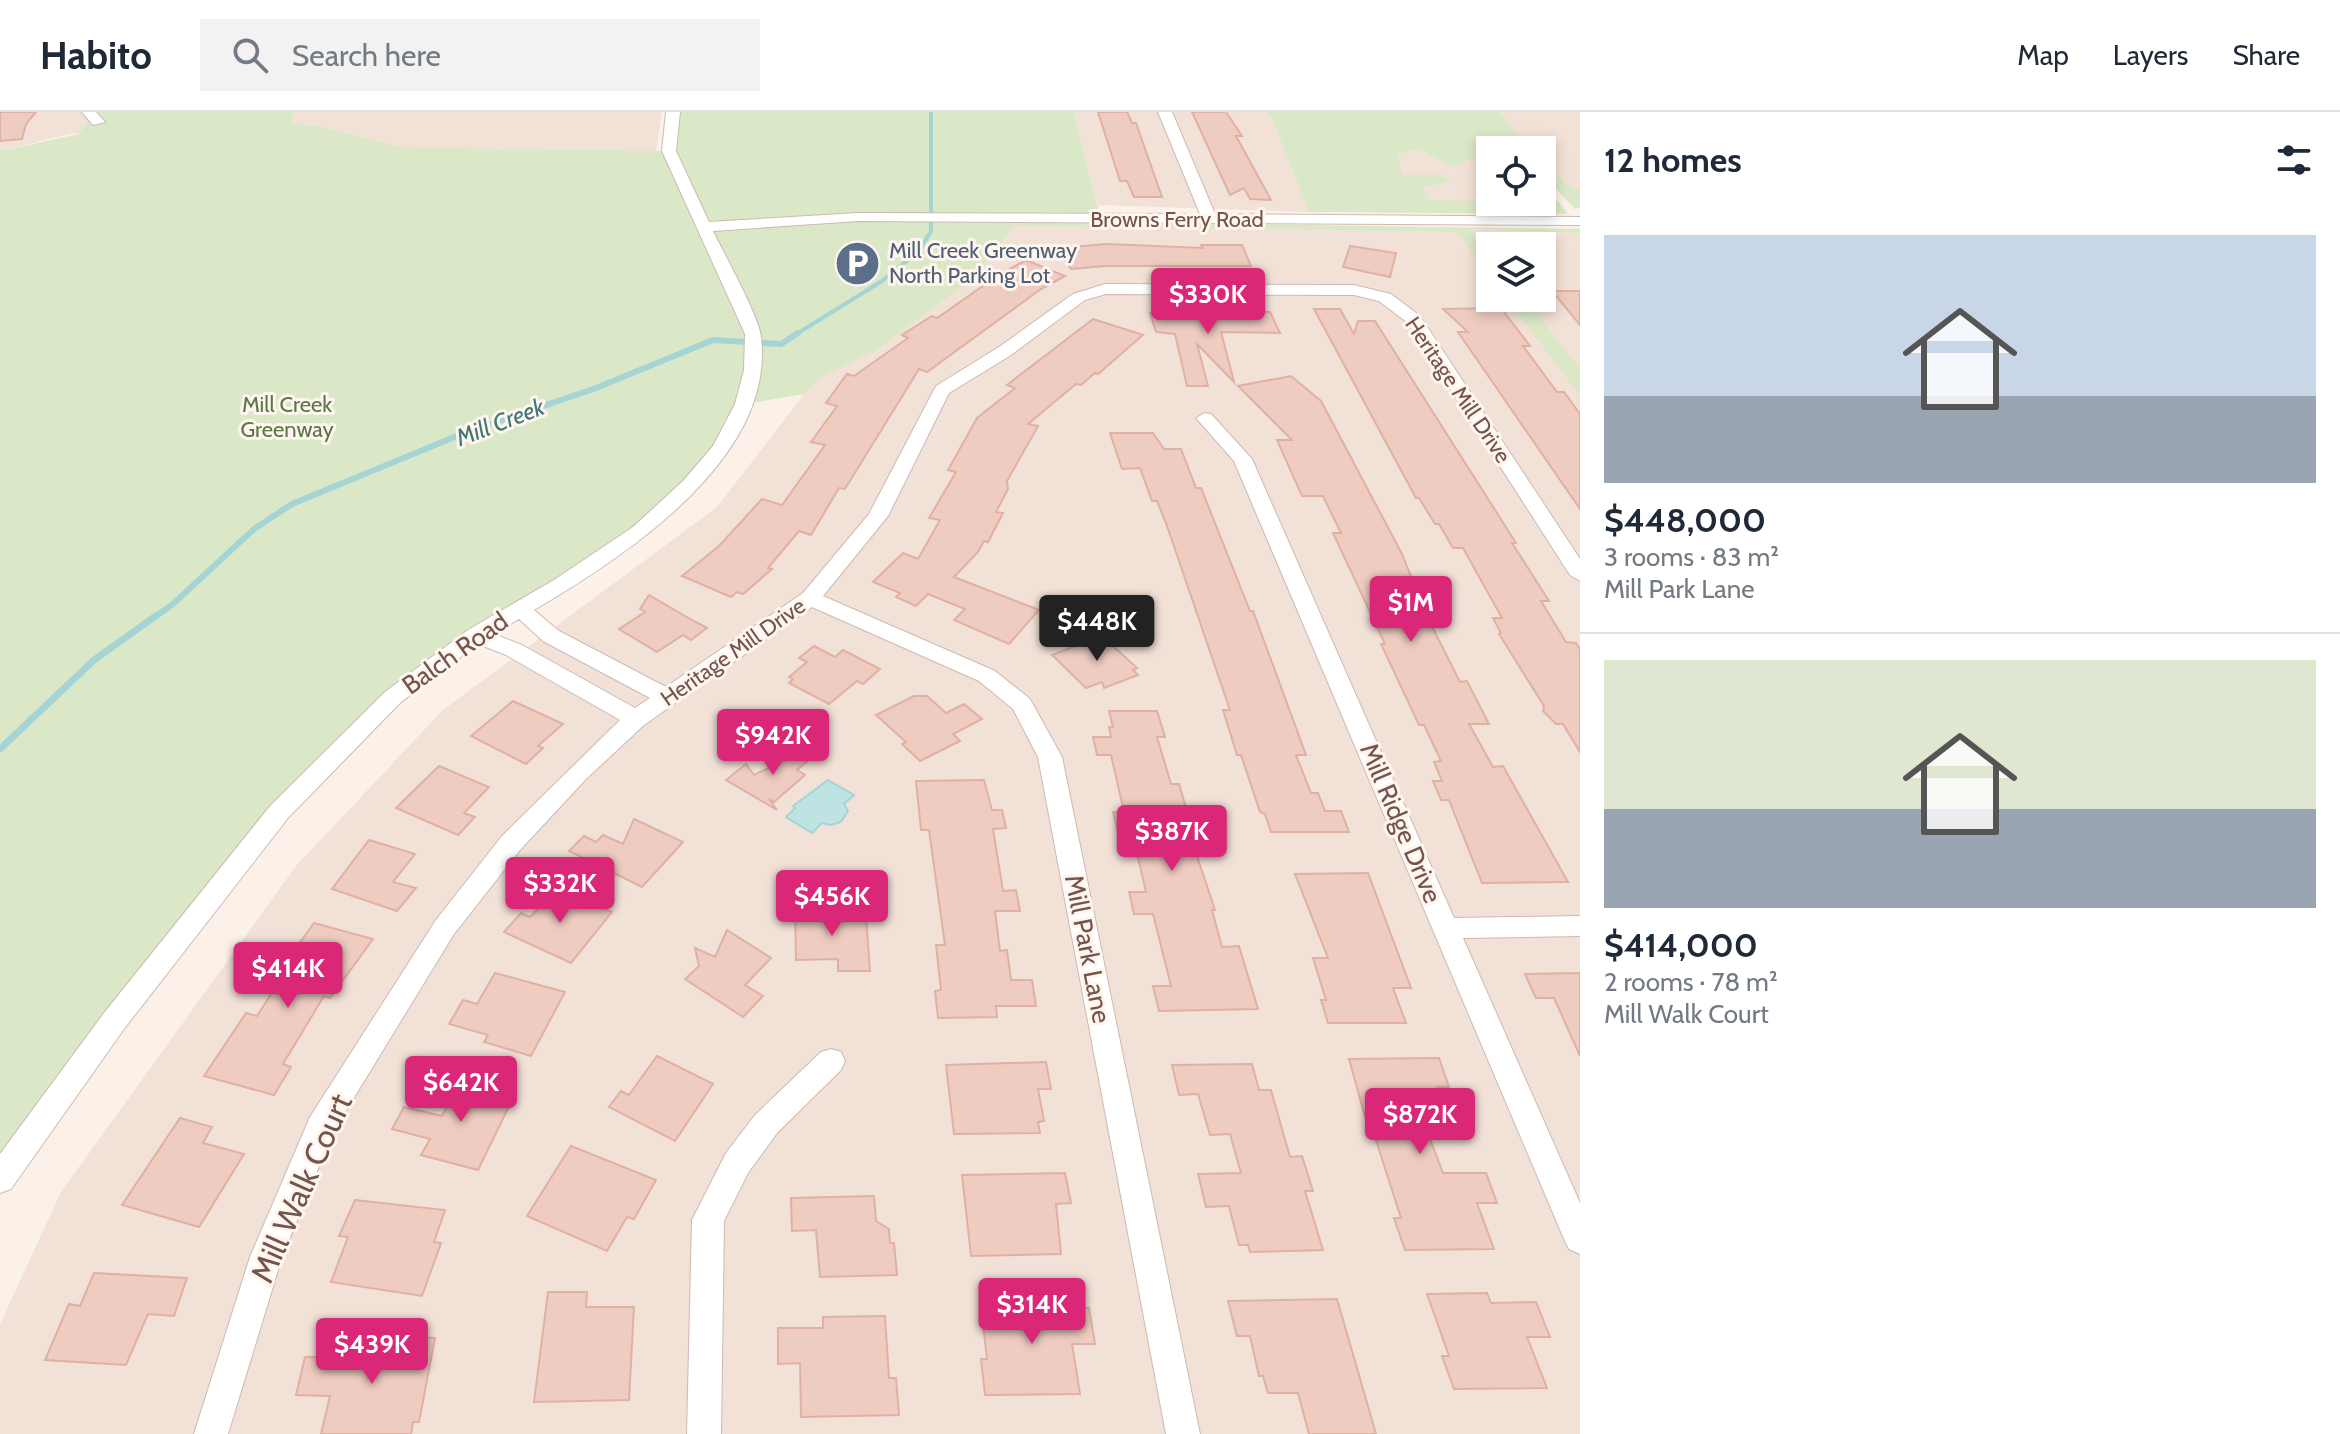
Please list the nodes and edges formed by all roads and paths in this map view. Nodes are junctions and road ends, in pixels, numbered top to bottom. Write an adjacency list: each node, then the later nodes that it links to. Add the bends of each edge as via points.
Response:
1 (673, 112): 3 (street, Balch Road, via 669,151)
2 (1165, 112): 4 (street)
3 (692, 202): 6 (street, Browns Ferry Road, via 704,213 729,221); 7 (street, Balch Road)
4 (1209, 219): 5 (street, Browns Ferry Road); 6 (street, Browns Ferry Road, via 858,217)
5 (1580, 221)
6 (774, 222): 7 (street, Browns Ferry Road); 8 (street, Browns Ferry Road, via 728,232)
7 (705, 227): 8 (street, Balch Road)
8 (714, 250): 12 (street, Balch Road, via 753,334 753,370 744,404 721,448 640,531)
9 (1205, 418): 18 (street, Mill Ridge Drive, via 1243,459)
10 (1580, 575): 11 (street, Heritage Mill Drive, via 1414,320 1385,297 1354,290 1105,289 1079,297 942,390 878,516)
11 (810, 598): 14 (street, Heritage Mill Drive); 24 (street, Mill Park Lane, via 987,676 1022,704 1050,757)
12 (520, 609): 13 (street, Balch Road); 14 (street, via 551,636)
13 (476, 635): 15 (street, via 514,650); 20 (street, Balch Road, via 393,697 279,812 114,1021)
14 (669, 698): 15 (street, Heritage Mill Drive)
15 (636, 719): 16 (street, Heritage Mill Drive)
16 (511, 843): 22 (street, Mill Walk Court, via 445,927 321,1126 266,1257)
17 (1580, 926): 18 (street)
18 (1447, 928): 21 (street, Mill Ridge Drive)
19 (831, 1061): 23 (street, via 766,1124 737,1163 708,1220)
20 (0, 1179)
21 (1580, 1239)
22 (211, 1434)
23 (704, 1434)
24 (1183, 1434)

